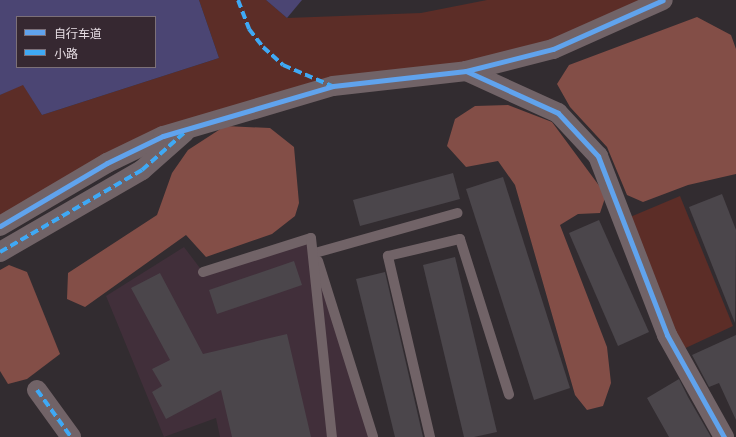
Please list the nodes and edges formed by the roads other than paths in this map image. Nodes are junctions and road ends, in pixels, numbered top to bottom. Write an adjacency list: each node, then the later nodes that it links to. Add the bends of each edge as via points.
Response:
1 (663, 0): 2 (street, via 553,49)
2 (466, 71): 3 (street, via 333,86); 16 (street, via 558,113 598,156 667,335)
3 (189, 128): 5 (street, via 163,136 107,163); 7 (street, via 142,170)
4 (457, 213): 8 (lane)
5 (0, 226)
6 (311, 238): 8 (lane); 9 (lane); 13 (lane)
7 (0, 252)
8 (315, 253): 14 (lane)
9 (203, 272)
10 (37, 390): 12 (street)
11 (509, 394): 15 (lane, via 460,239 388,256)
12 (71, 437)
13 (332, 437)
14 (373, 437)
15 (430, 437)
16 (724, 437)

